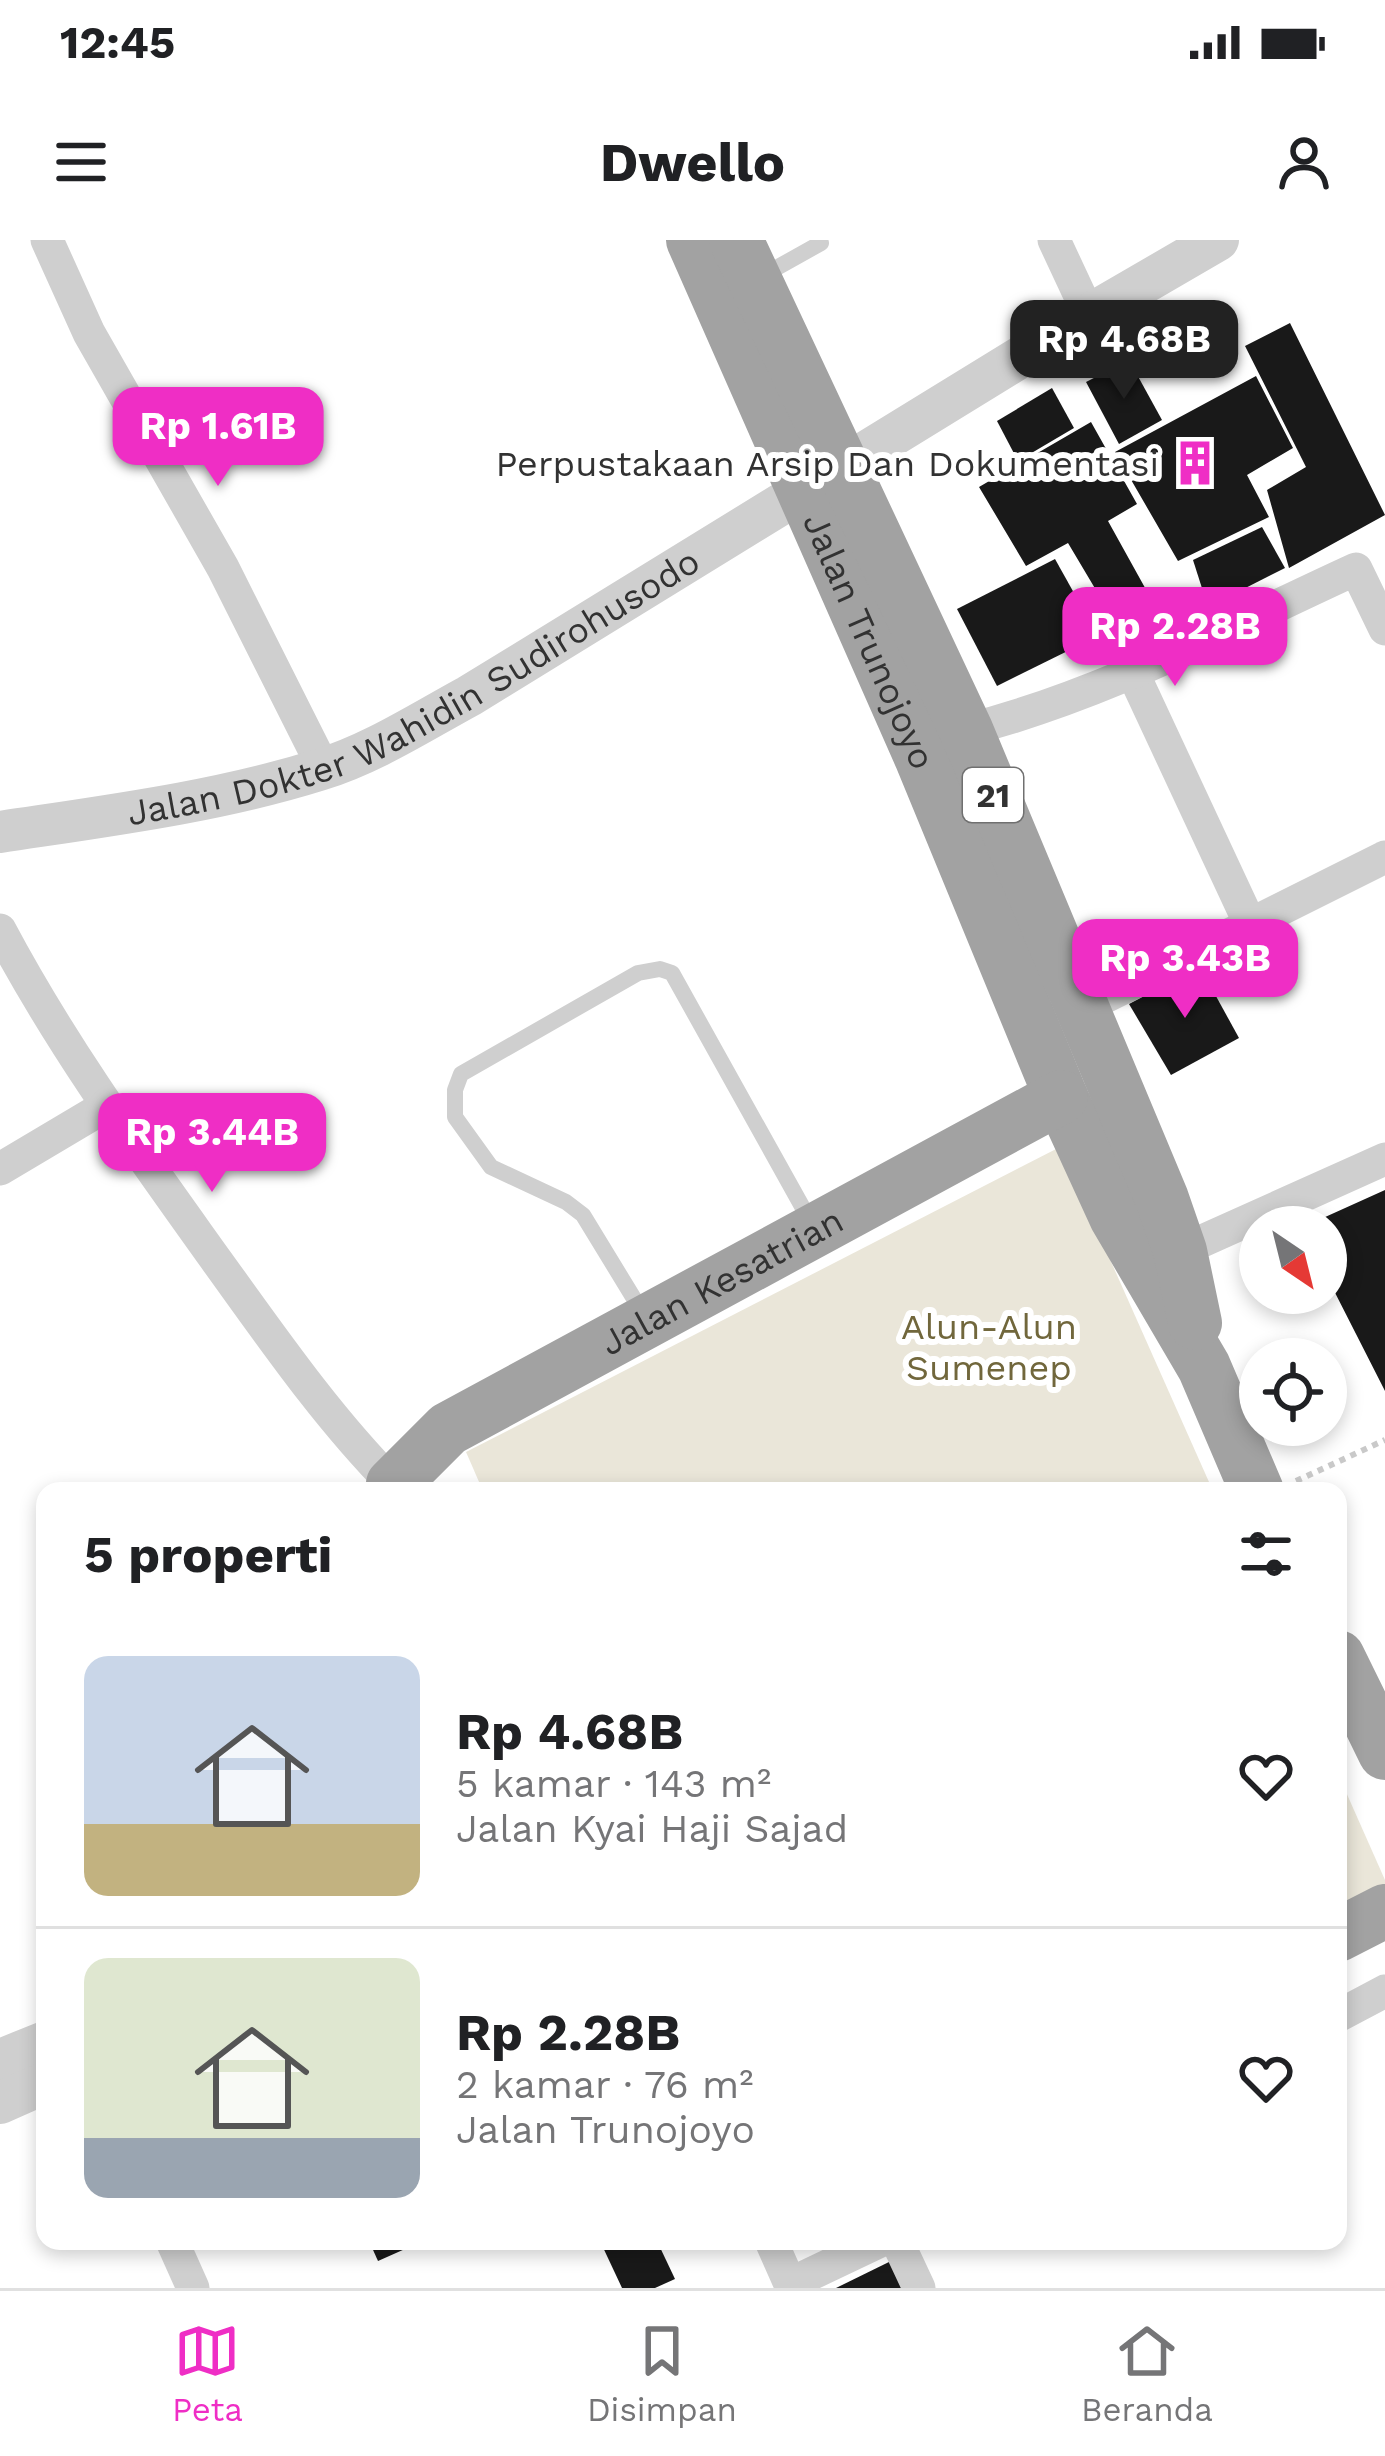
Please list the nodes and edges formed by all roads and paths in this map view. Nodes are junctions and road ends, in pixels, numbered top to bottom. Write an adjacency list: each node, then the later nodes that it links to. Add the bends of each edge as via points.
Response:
1 (47, 240): 11 (street)
2 (820, 240): 5 (lane)
3 (1054, 240): 6 (street)
4 (1218, 240): 6 (street, Jalan Dokter Wahidin Sudirohusodo)
5 (735, 250): 7 (highway, Jalan Trunojoyo / 21); 7 (highway, Jalan Trunojoyo / 21)
6 (1089, 315): 7 (street, Jalan Dokter Wahidin Sudirohusodo)
7 (824, 479): 10 (highway, Jalan Trunojoyo / 21); 11 (street, Jalan Dokter Wahidin Sudirohusodo, via 469,696); 17 (highway, Jalan Trunojoyo / 21, via 921,758)
8 (1385, 629): 9 (street, via 1356,569)
9 (1132, 671): 10 (street); 14 (street)
10 (967, 730): 16 (highway, Jalan Trunojoyo / 21)
11 (324, 769): 12 (street, Jalan Dokter Wahidin Sudirohusodo)
12 (0, 832)
13 (1385, 857): 14 (street)
14 (1250, 924): 16 (street)
15 (0, 930): 18 (street)
16 (1081, 1009): 22 (highway, Jalan Trunojoyo / 21)
17 (1061, 1097): 21 (highway, Jalan Kesatrian); 24 (highway, Jalan Trunojoyo / 21, via 1116,1217)
18 (106, 1106): 20 (street); 26 (street, via 303,1380)
19 (1385, 1159): 22 (street)
20 (0, 1169)
21 (816, 1230): 23 (highway, Jalan Kesatrian); 23 (lane, via 672,973 638,973 461,1074 454,1117 491,1167 583,1215)
22 (1180, 1250): 24 (highway, Jalan Trunojoyo / 21)
23 (648, 1321): 27 (highway, Jalan Kesatrian, via 448,1429)
24 (1204, 1366): 28 (highway, Jalan Trunojoyo / 21)
25 (1385, 1440): 29 (path)
26 (388, 1482)
27 (399, 1482)
28 (1272, 1482)
29 (1287, 1482)
30 (1347, 1677): 31 (highway)
31 (1383, 1759)
32 (1385, 1911): 33 (highway)
33 (1347, 1930)
34 (1385, 1953): 35 (highway)
35 (1347, 1964)
36 (1385, 1991): 37 (street)
37 (1347, 2011)
38 (36, 2046): 39 (street)
39 (0, 2060)
40 (36, 2088): 41 (street)
41 (0, 2103)
42 (176, 2250): 46 (street)
43 (775, 2250): 44 (street, via 790,2284)
44 (861, 2250)
45 (901, 2250): 47 (street)
46 (193, 2288)
47 (919, 2288)

